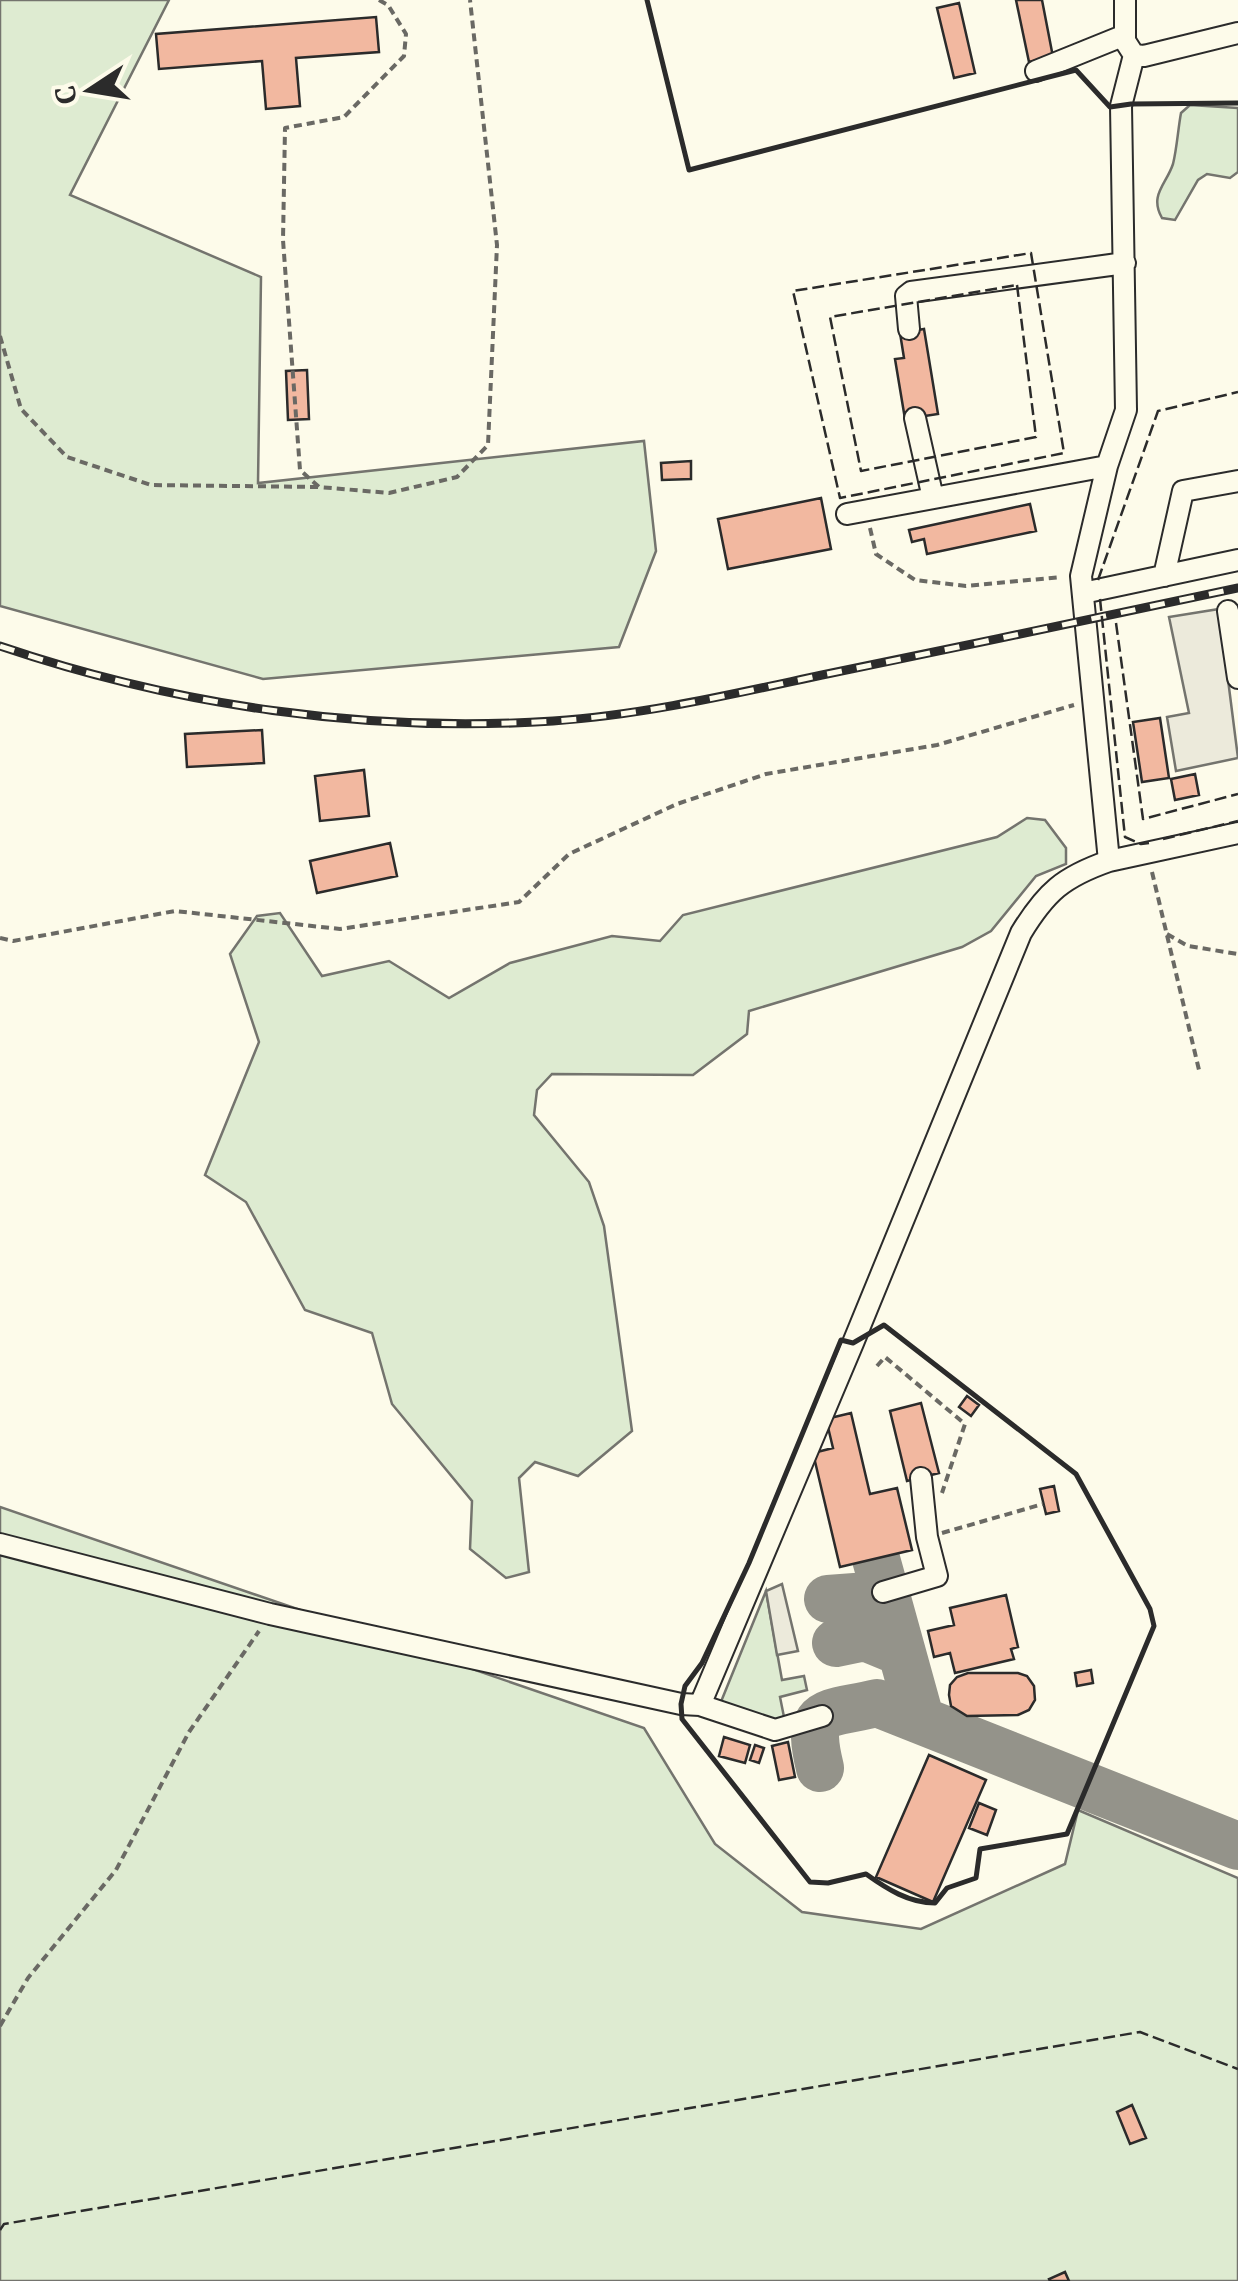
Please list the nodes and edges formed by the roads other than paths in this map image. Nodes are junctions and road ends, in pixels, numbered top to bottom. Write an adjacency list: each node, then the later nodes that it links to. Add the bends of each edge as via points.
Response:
1 (1125, 0): 3 (street)
2 (1238, 33): 3 (street, via 1144,56)
3 (1130, 45): 4 (street); 5 (street, via 1121,106)
4 (1036, 71)
5 (1125, 263): 6 (street, via 911,292); 8 (street, via 1126,410)
6 (910, 329)
7 (916, 418): 10 (street)
8 (1107, 466): 10 (street); 14 (street)
9 (1238, 481): 13 (street, via 1184,491)
10 (933, 498): 11 (street)
11 (856, 512)
12 (1238, 560): 13 (street)
13 (1164, 576): 14 (street)
14 (1082, 584): 19 (street)
15 (1228, 611): 16 (street)
16 (1234, 632): 17 (street)
17 (1238, 678)
18 (1238, 833): 19 (street)
19 (1109, 861): 23 (street, via 1042,899 1021,934)
20 (921, 1478): 22 (street, via 937,1576)
21 (0, 1544): 23 (street, via 270,1614)
22 (884, 1592)
23 (700, 1704): 24 (street, via 775,1730)
24 (822, 1716)

